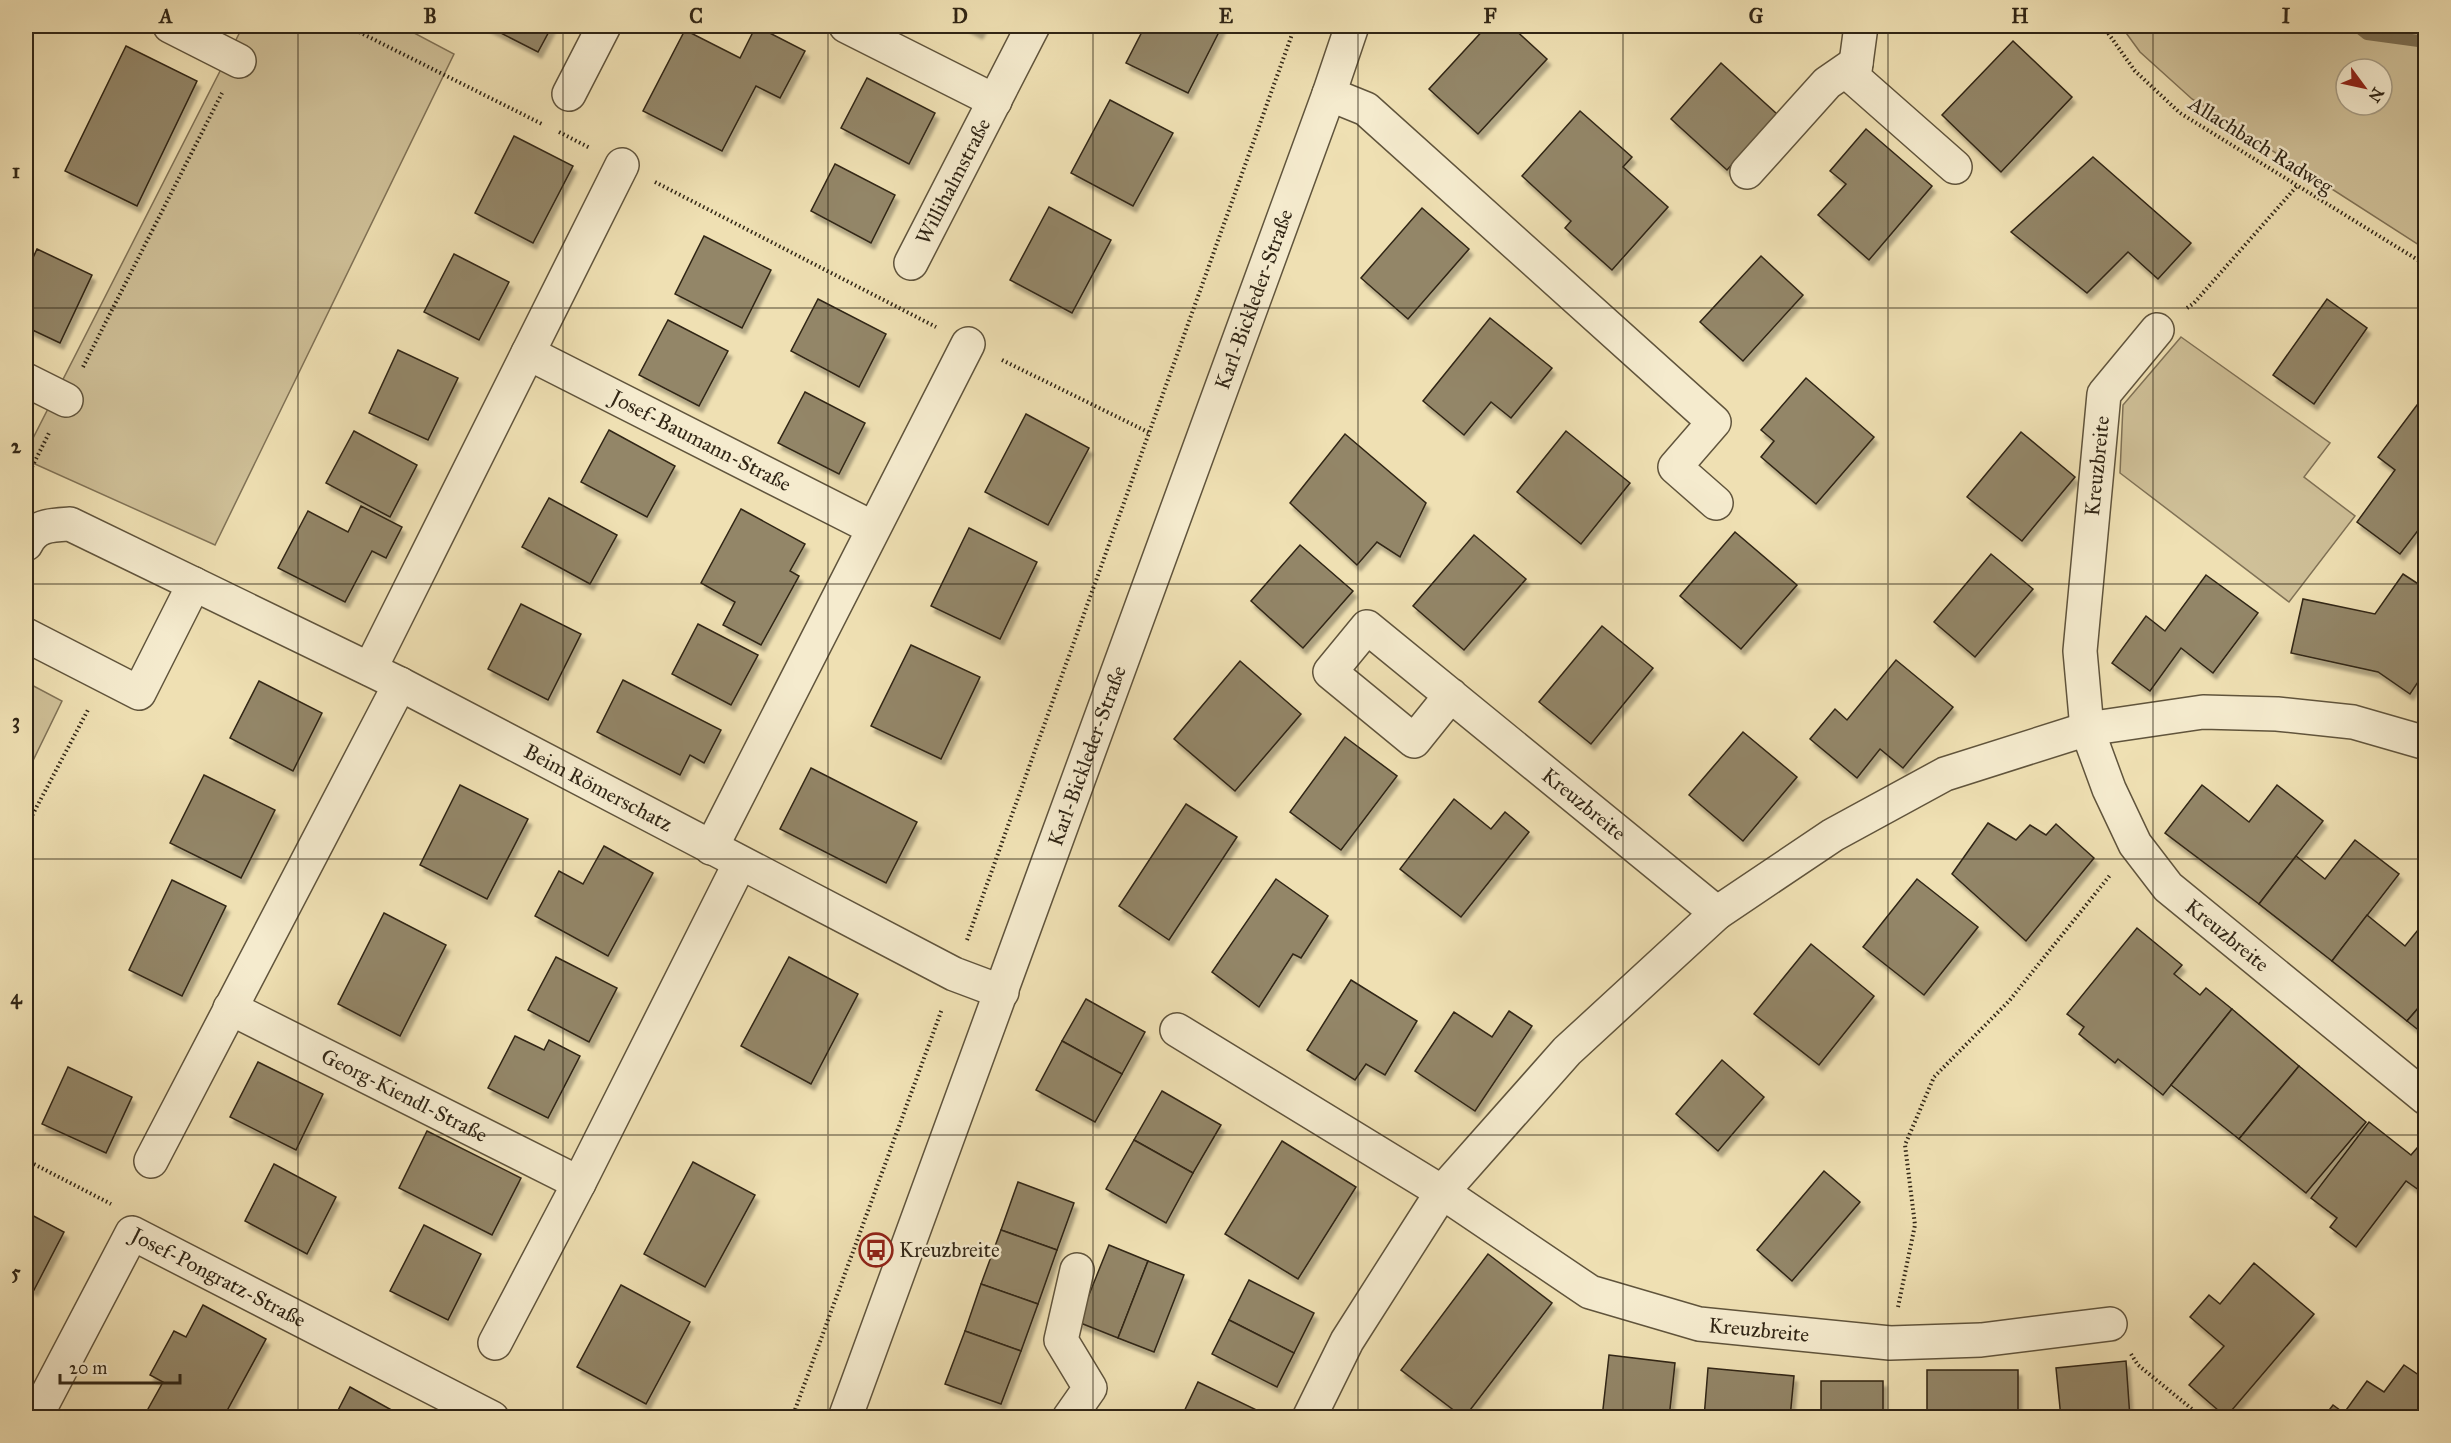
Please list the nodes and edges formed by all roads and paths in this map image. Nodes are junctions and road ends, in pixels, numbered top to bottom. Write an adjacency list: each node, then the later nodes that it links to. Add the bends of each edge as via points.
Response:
1 (170, 26): 10 (street)
2 (346, 26): 15 (path)
3 (604, 26): 12 (street)
4 (846, 26): 14 (street, Willihalmstraße)
5 (1034, 26): 14 (street, Willihalmstraße)
6 (1294, 26): 28 (path)
7 (1352, 26): 13 (street, Karl-Bickleder-Straße)
8 (1861, 26): 11 (street)
9 (2103, 26): 20 (path, Allachbach Radweg, via 2135,71 2180,113)
10 (238, 61): 27 (path)
11 (1857, 63): 18 (street, via 1854,78); 19 (street, via 1827,83)
12 (569, 94)
13 (1329, 94): 30 (street, via 1366,109 1714,422 1675,466); 47 (street, Karl-Bickleder-Straße)
14 (995, 101): 21 (street, Willihalmstraße)
15 (547, 126)
16 (558, 131): 17 (path)
17 (622, 165): 24 (path); 25 (street)
18 (1955, 167)
19 (1747, 172)
20 (2296, 186): 22 (path, Allachbach Radweg); 23 (path, via 2194,303)
21 (911, 263)
22 (2426, 265)
23 (2157, 330): 39 (street, Kreuzbreite, via 2104,394 2080,651)
24 (968, 344): 28 (path); 31 (street)
25 (528, 353): 31 (street, Josef-Baumann-Straße); 35 (street)
26 (26, 380): 27 (street)
27 (66, 400): 29 (path)
28 (1150, 433): 46 (path)
29 (26, 479)
30 (1716, 503)
31 (873, 528): 43 (street)
32 (26, 544): 33 (street, Beim Römerschatz, via 30,534 45,525 70,524)
33 (194, 584): 35 (street, Beim Römerschatz); 36 (street, via 139,693)
34 (26, 635): 36 (street)
35 (370, 669): 37 (street, Beim Römerschatz)
36 (106, 675): 41 (path)
37 (400, 684): 43 (street, Beim Römerschatz); 48 (street)
38 (1451, 695): 45 (street, Kreuzbreite)
39 (2087, 729): 40 (street, via 2203,712 2277,714 2353,722); 42 (street, Kreuzbreite); 45 (street, via 1945,774 1833,835)
40 (2426, 742)
41 (26, 827)
42 (2135, 844): 50 (street, Kreuzbreite, via 2168,887); 59 (path, via 2009,1001 1934,1077 1905,1145 1915,1225)
43 (711, 848): 44 (street, Beim Römerschatz)
44 (740, 863): 46 (street, Beim Römerschatz); 53 (street)
45 (1717, 914): 54 (street, via 1567,1052)
46 (954, 974): 47 (street, Beim Römerschatz); 62 (path)
47 (1002, 992): 63 (street, Karl-Bickleder-Straße)
48 (230, 1008): 52 (street); 53 (street, Georg-Kiendl-Straße)
49 (1177, 1030): 54 (street, Kreuzbreite)
50 (2426, 1098)
51 (26, 1160): 55 (path)
52 (151, 1161)
53 (579, 1183): 58 (street)
54 (1442, 1192): 59 (street, Kreuzbreite, via 1590,1292 1699,1324); 65 (street, via 1347,1341)
55 (118, 1207)
56 (1077, 1270): 64 (street, via 1061,1340 1090,1388)
57 (2110, 1324): 59 (street, Kreuzbreite, via 1981,1340); 66 (path, via 2138,1365)
58 (495, 1343)
59 (1890, 1343)
60 (35, 1418): 61 (street, Josef-Pongratz-Straße, via 132,1233)
61 (492, 1418)
62 (792, 1418)
63 (845, 1418)
64 (1069, 1418)
65 (1309, 1418)
66 (2203, 1418)

